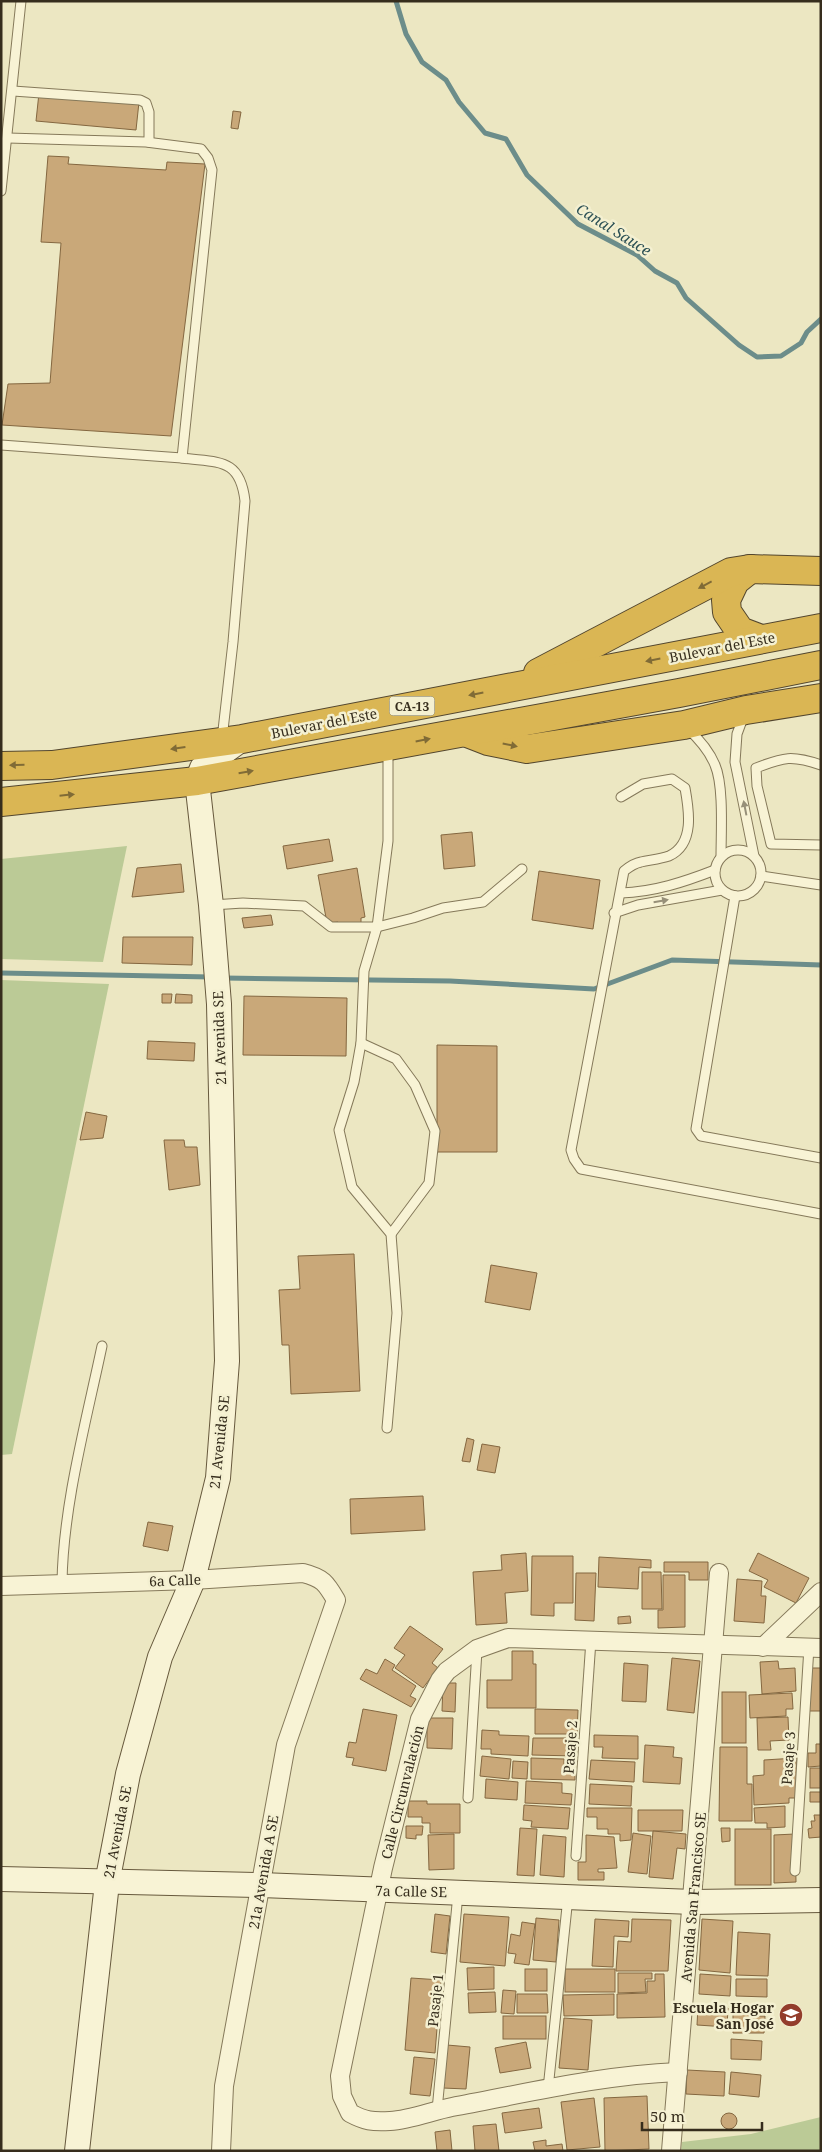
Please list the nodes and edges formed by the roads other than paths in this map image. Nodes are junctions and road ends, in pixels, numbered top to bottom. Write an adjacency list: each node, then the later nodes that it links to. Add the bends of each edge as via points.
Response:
1 (22, 1): 2 (lane)
2 (13, 91): 3 (lane); 4 (lane, via 140,100 146,103 149,112)
3 (8, 138): 4 (lane); 5 (lane)
4 (149, 142): 7 (lane, via 201,149 212,170)
5 (1, 191)
6 (1, 445): 7 (lane)
7 (182, 458): 20 (lane, via 227,464 243,484 245,501 233,642)
8 (750, 569): 9 (highway); 11 (highway, via 735,582 726,600 728,612 740,631); 14 (highway, one-way to 14, via 730,572)
9 (821, 571)
10 (816, 629): 11 (highway, Bulevar del Este / CA-13); 16 (highway, via 800,656 653,690)
11 (761, 639): 14 (highway, Bulevar del Este / CA-13, one-way to 14)
12 (821, 665): 16 (highway)
13 (821, 681): 17 (highway, via 770,691)
14 (511, 687): 20 (highway, Bulevar del Este / CA-13, one-way to 20)
15 (821, 698): 17 (highway)
16 (605, 706): 19 (highway)
17 (746, 710): 18 (highway); 28 (lane, one-way to 17, via 736,762 737,734)
18 (684, 724): 19 (highway, one-way to 18, via 527,749); 29 (lane, via 701,741 716,766 721,801)
19 (464, 732): 21 (highway, one-way to 19)
20 (232, 740): 23 (highway, Bulevar del Este / CA-13, one-way to 23, via 52,765); 24 (street, via 202,768)
21 (388, 746): 24 (highway, one-way to 21); 39 (lane, via 388,841)
22 (821, 765): 27 (lane, via 801,758 781,758 756,768 757,786 771,844)
23 (1, 766)
24 (197, 781): 26 (highway, one-way to 24); 37 (street, 21 Avenida SE)
25 (622, 797): 35 (lane, via 643,784 672,779 685,788 689,813 688,832 682,846 669,856 638,862 624,871)
26 (1, 802)
27 (821, 845)
28 (754, 856): 29 (lane, via 734,850); 32 (lane)
29 (721, 857): 31 (lane)
30 (522, 869): 39 (lane, via 483,902 443,908)
31 (715, 870): 34 (lane); 35 (lane, via 677,885)
32 (761, 876): 33 (lane); 36 (lane, via 755,889)
33 (821, 885)
34 (722, 890): 36 (lane); 38 (lane, one-way to 34)
35 (621, 893): 38 (lane)
36 (735, 896): 41 (lane, via 696,1129 701,1136)
37 (212, 905): 39 (lane, via 304,906 331,927); 47 (street, 21 Avenida SE, via 219,1004 227,1361 218,1478)
38 (614, 913): 42 (lane, via 571,1150 574,1159 581,1169)
39 (377, 927): 40 (lane, via 364,971)
40 (362, 1043): 43 (lane, via 339,1130 352,1187); 43 (lane, via 396,1059 415,1085 435,1132 429,1183)
41 (821, 1158)
42 (821, 1214)
43 (392, 1234): 45 (lane, via 397,1313)
44 (102, 1346): 48 (lane, via 74,1481)
45 (387, 1428)
46 (719, 1573): 53 (street, Avenida San Francisco SE)
47 (193, 1580): 48 (street, 6a Calle); 51 (street, 6a Calle, via 303,1573 318,1577); 61 (street, 21 Avenida SE, via 158,1666 128,1774)
48 (62, 1583): 49 (street, 6a Calle)
49 (1, 1586)
50 (821, 1592): 54 (street)
51 (336, 1600): 62 (street, 21a Avenida A SE, via 286,1745)
52 (591, 1640): 53 (street, Calle Circunvalación); 56 (street, Calle Circunvalación, via 508,1638); 58 (lane, Pasaje 2)
53 (713, 1644): 54 (street, Calle Circunvalación); 67 (street, Avenida San Francisco SE)
54 (763, 1646): 55 (street, Calle Circunvalación)
55 (815, 1648): 59 (lane, Pasaje 3)
56 (477, 1649): 57 (lane); 63 (street, Calle Circunvalación, via 447,1670 420,1719)
57 (468, 1798)
58 (576, 1856)
59 (795, 1871)
60 (1, 1879): 61 (street, 7a Calle SE)
61 (107, 1883): 62 (street, 7a Calle SE); 71 (street, 21 Avenida SE)
62 (261, 1885): 63 (street, 7a Calle SE); 72 (street, 21a Avenida A SE, via 224,2086)
63 (378, 1891): 64 (street, 7a Calle SE); 70 (street, Calle Circunvalación, via 340,2076 342,2096 350,2113 368,2122 392,2121)
64 (458, 1892): 65 (street, 7a Calle SE); 70 (lane, Pasaje 1)
65 (568, 1896): 67 (street, 7a Calle SE); 69 (lane)
66 (821, 1900): 67 (street, 7a Calle SE)
67 (693, 1902): 68 (street, Avenida San Francisco SE)
68 (678, 2072): 69 (street, Calle Circunvalación, via 644,2073); 73 (street, Avenida San Francisco SE)
69 (548, 2089): 70 (street, Calle Circunvalación)
70 (437, 2110)
71 (77, 2151)
72 (221, 2151)
73 (671, 2151)

